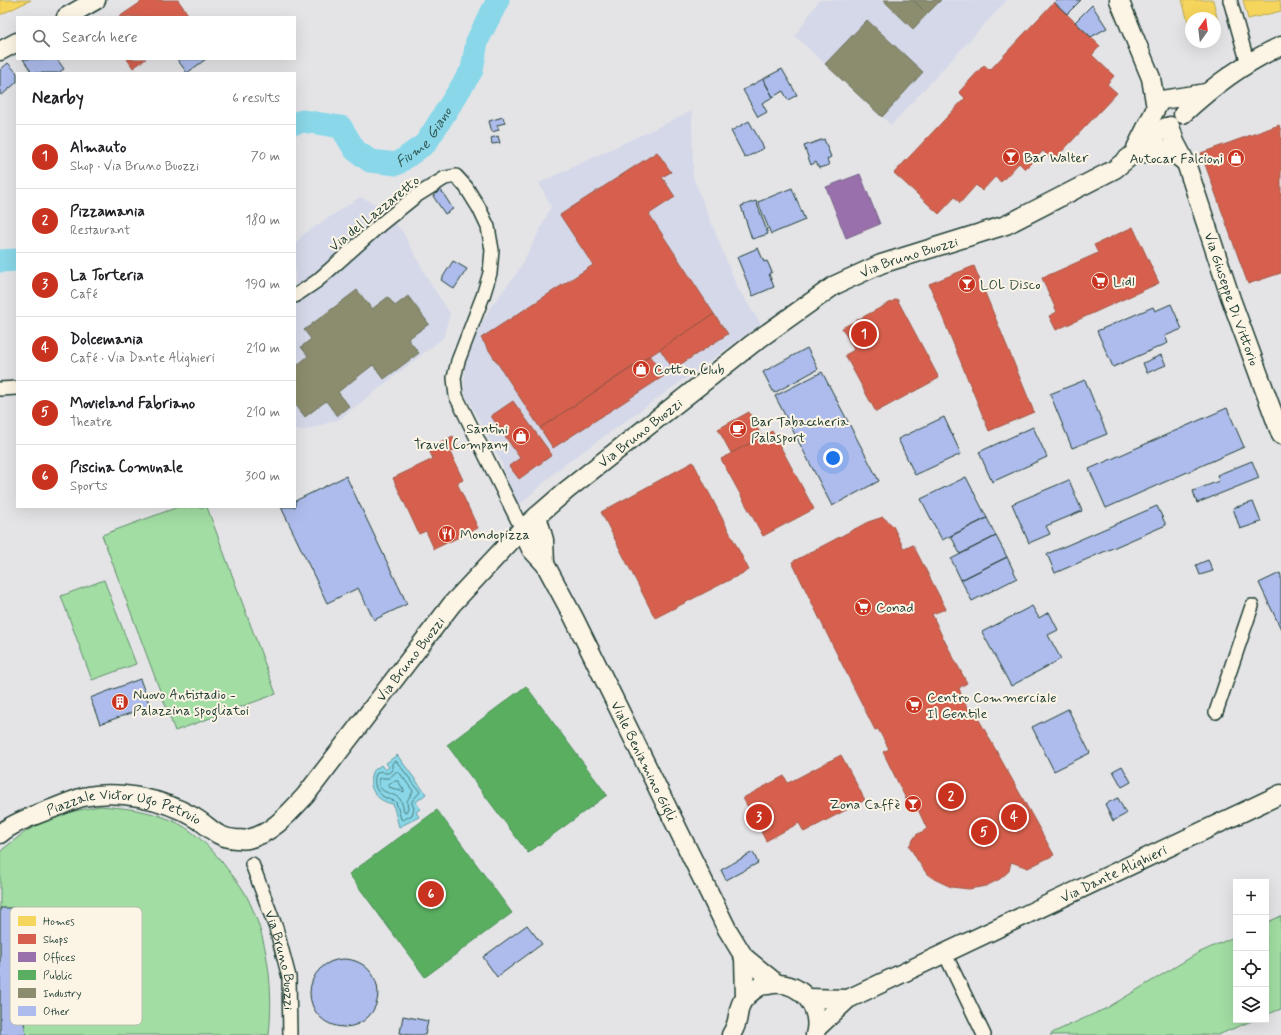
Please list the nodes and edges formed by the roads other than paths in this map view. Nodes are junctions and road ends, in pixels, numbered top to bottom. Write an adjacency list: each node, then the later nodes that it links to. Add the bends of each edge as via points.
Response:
1 (1119, 0): 10 (street, Via Giuseppe Di Vittorio)
2 (1230, 0): 8 (street)
3 (88, 2): 4 (street)
4 (67, 16)
5 (16, 43): 7 (street)
6 (1281, 46): 8 (street, Via Bruno Buozzi)
7 (0, 51)
8 (1248, 64): 9 (street, Via Bruno Buozzi)
9 (1206, 93): 10 (street); 11 (street, Via Bruno Buozzi)
10 (1162, 104): 11 (street, Via Giuseppe Di Vittorio, via 1156,118); 11 (street, Via Giuseppe Di Vittorio, via 1176,101 1181,105 1184,110); 12 (street, Via Bruno Buozzi)
11 (1175, 122): 12 (street, Via Bruno Buozzi); 13 (street, Via Giuseppe Di Vittorio)
12 (1132, 156): 13 (street, Via Bruno Buozzi, via 1163,149); 18 (street, Via Bruno Buozzi, via 1115,169 1006,225 881,264 835,285 752,344)
13 (1186, 163): 17 (street, Via Giuseppe Di Vittorio, via 1231,299)
14 (296, 295): 19 (street, Via del Lazzaretto, via 317,281 416,196 445,178 456,176 479,208 488,227 492,250 490,273 454,378 456,396)
15 (0, 388): 16 (street)
16 (16, 388)
17 (1281, 435)
18 (537, 516): 19 (street, Via Bruno Buozzi); 20 (street, Viale Beniamino Gigli, via 544,540)
19 (522, 529): 20 (street, Viale Beniamino Gigli, via 531,549); 25 (street, Via Bruno Buozzi, via 452,604 305,796 269,831)
20 (544, 564): 28 (street, Viale Beniamino Gigli, via 574,618 727,929)
21 (1252, 606): 22 (street)
22 (1216, 712)
23 (1281, 794): 27 (street, Via Dante Alighieri)
24 (0, 834): 25 (street, Piazzale Victor Ugo Petruio, via 43,812 83,797 109,794 154,800 195,817 210,830 227,838)
25 (248, 840)
26 (252, 864): 35 (street, Via Bruno Buozzi, via 276,928 289,977)
27 (945, 954): 32 (street, Via Dante Alighieri); 36 (street)
28 (744, 957): 29 (street, Viale Beniamino Gigli); 30 (street, Viale Beniamino Gigli)
29 (776, 983): 30 (street, via 760,986); 31 (street, via 792,986)
30 (745, 997): 34 (street, via 738,1010)
31 (808, 998): 32 (street, Via Dante Alighieri); 33 (street, Via Dante Alighieri, via 815,1010)
32 (848, 999): 33 (street, Via Dante Alighieri)
33 (816, 1031)
34 (735, 1032)
35 (290, 1035)
36 (984, 1035)

